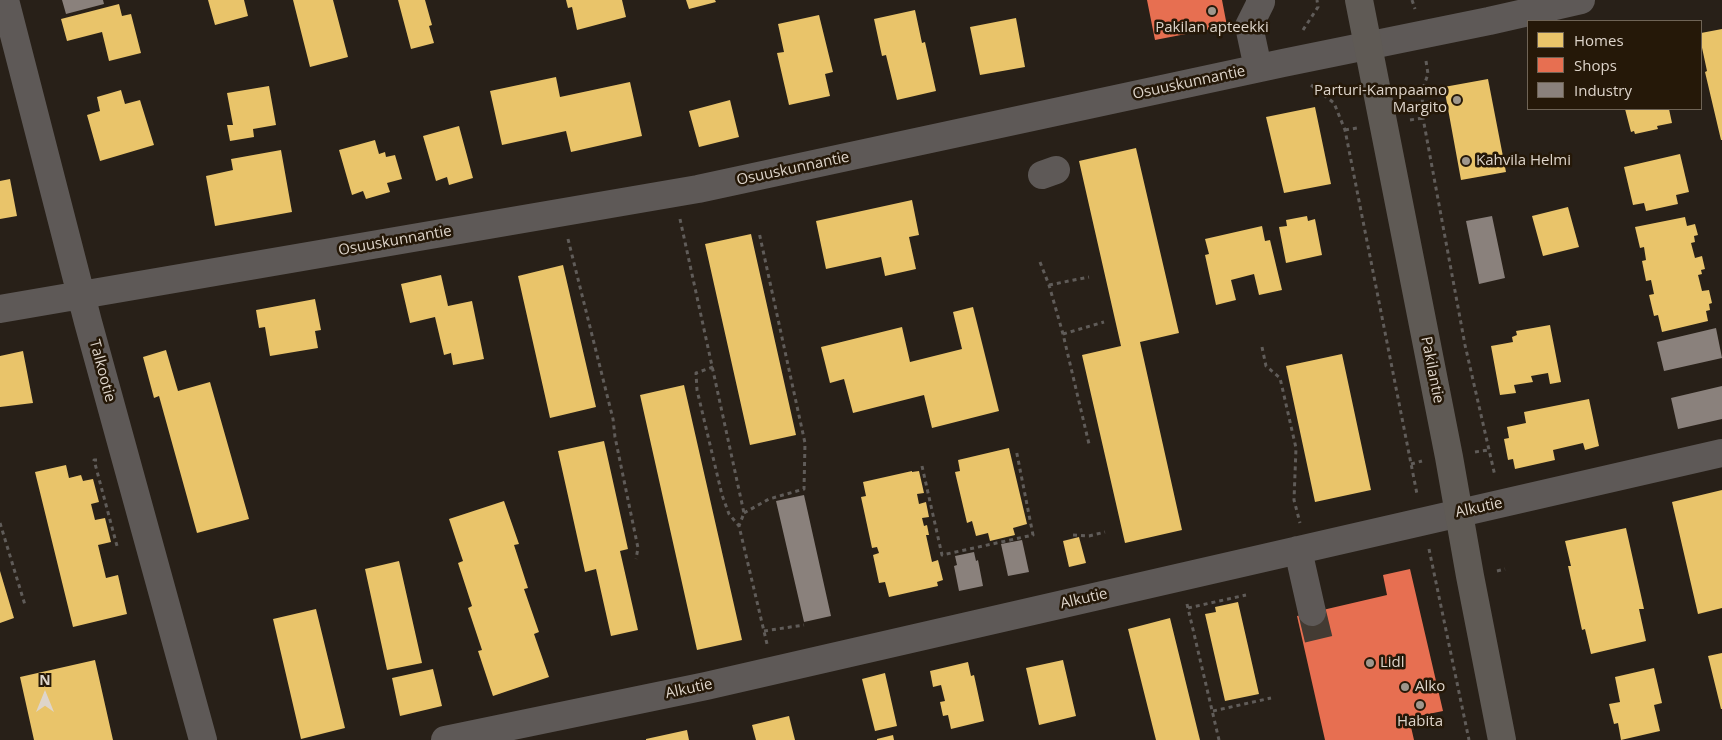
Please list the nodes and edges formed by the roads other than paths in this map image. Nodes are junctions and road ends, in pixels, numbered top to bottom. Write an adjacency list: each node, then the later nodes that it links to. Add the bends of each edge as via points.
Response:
1 (5, 0): 7 (street, Talkootie)
2 (1260, 0): 6 (street, via 1248,26)
3 (1358, 0): 5 (main road, Pakilantie)
4 (1582, 0): 5 (street, Osuuskunnantie)
5 (1368, 46): 6 (street, Osuuskunnantie); 10 (main road, Pakilantie)
6 (1258, 68): 7 (street, Osuuskunnantie, via 698,189)
7 (81, 295): 8 (street, Osuuskunnantie); 13 (street, Talkootie)
8 (0, 309)
9 (1722, 453): 10 (street, Alkutie)
10 (1459, 513): 11 (street, Alkutie); 15 (main road, Pakilantie)
11 (1302, 549): 12 (street); 14 (street, Alkutie, via 775,670)
12 (1312, 612)
13 (203, 740)
14 (445, 740)
15 (1502, 740)

